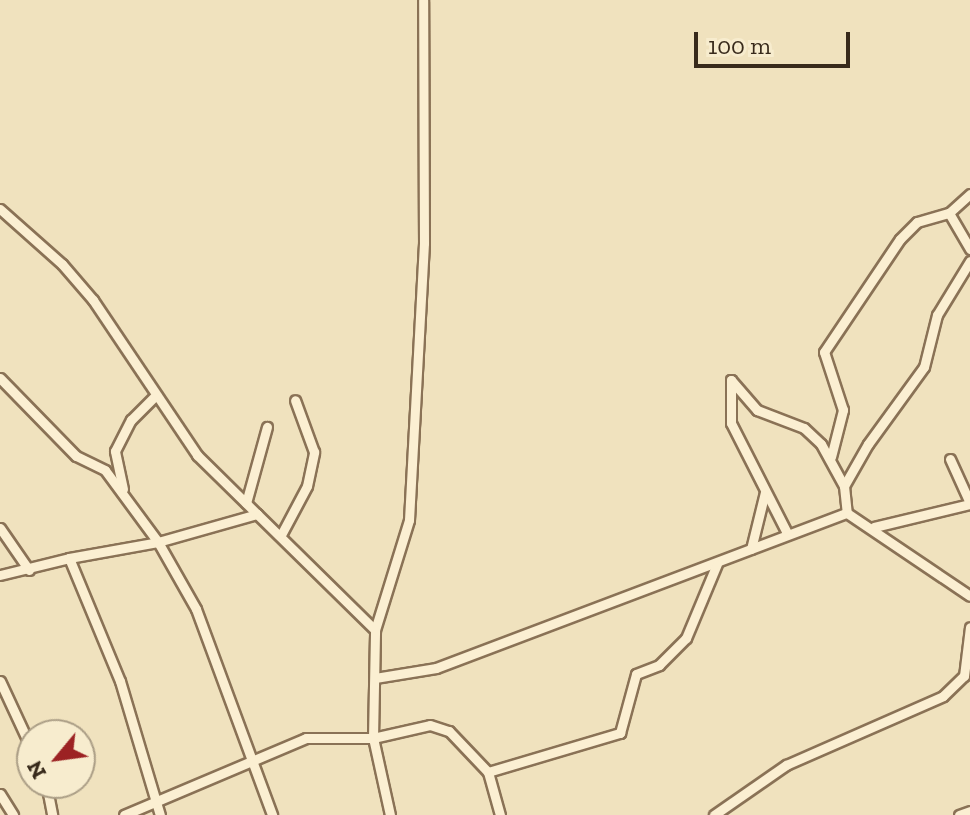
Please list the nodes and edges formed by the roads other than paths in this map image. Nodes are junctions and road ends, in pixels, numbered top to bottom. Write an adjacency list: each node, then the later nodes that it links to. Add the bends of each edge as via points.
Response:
1 (423, 0): 32 (street, via 424,243 409,520)
2 (970, 194): 4 (street)
3 (0, 209): 8 (street, via 62,264 93,300)
4 (949, 213): 5 (street); 11 (street, via 917,222 900,239 824,352 843,410)
5 (970, 249)
6 (970, 261): 13 (street, via 937,315 924,367)
7 (0, 378): 15 (street, via 76,456 105,470)
8 (156, 395): 15 (street, via 131,420 115,451); 16 (street, via 197,455)
9 (295, 400): 23 (street, via 314,452 307,486)
10 (267, 427): 16 (street)
11 (831, 457): 13 (street); 14 (street, via 804,428 757,410 731,380 731,423)
12 (950, 459): 17 (street)
13 (844, 486): 18 (street)
14 (765, 492): 22 (street); 25 (street)
15 (124, 496): 24 (street)
16 (246, 503): 19 (street)
17 (970, 503): 20 (street)
18 (847, 513): 20 (street); 22 (street)
19 (257, 514): 23 (street); 24 (street)
20 (874, 527): 30 (street)
21 (0, 528): 28 (street)
22 (787, 533): 25 (street)
23 (281, 535): 32 (street)
24 (158, 542): 26 (street); 37 (street, via 196,609)
25 (751, 549): 27 (street)
26 (69, 558): 28 (street); 40 (street, via 120,681)
27 (717, 564): 33 (street, via 436,668); 38 (street, via 686,638 659,665 636,674 620,733)
28 (29, 570): 29 (street)
29 (0, 575)
30 (970, 596)
31 (970, 627): 48 (street, via 964,676 943,696 786,765)
32 (375, 630): 33 (street)
33 (375, 678): 36 (street)
34 (0, 681): 35 (street)
35 (18, 719)
36 (373, 738): 37 (street, via 306,738); 38 (street, via 430,725 449,731); 46 (street)
37 (251, 758): 40 (street); 45 (street)
38 (488, 772): 47 (street)
39 (0, 794): 42 (street)
40 (156, 801): 43 (street); 44 (street)
41 (970, 811): 49 (street)
42 (13, 815)
43 (124, 815)
44 (160, 815)
45 (272, 815)
46 (390, 815)
47 (500, 815)
48 (714, 815)
49 (959, 815)

